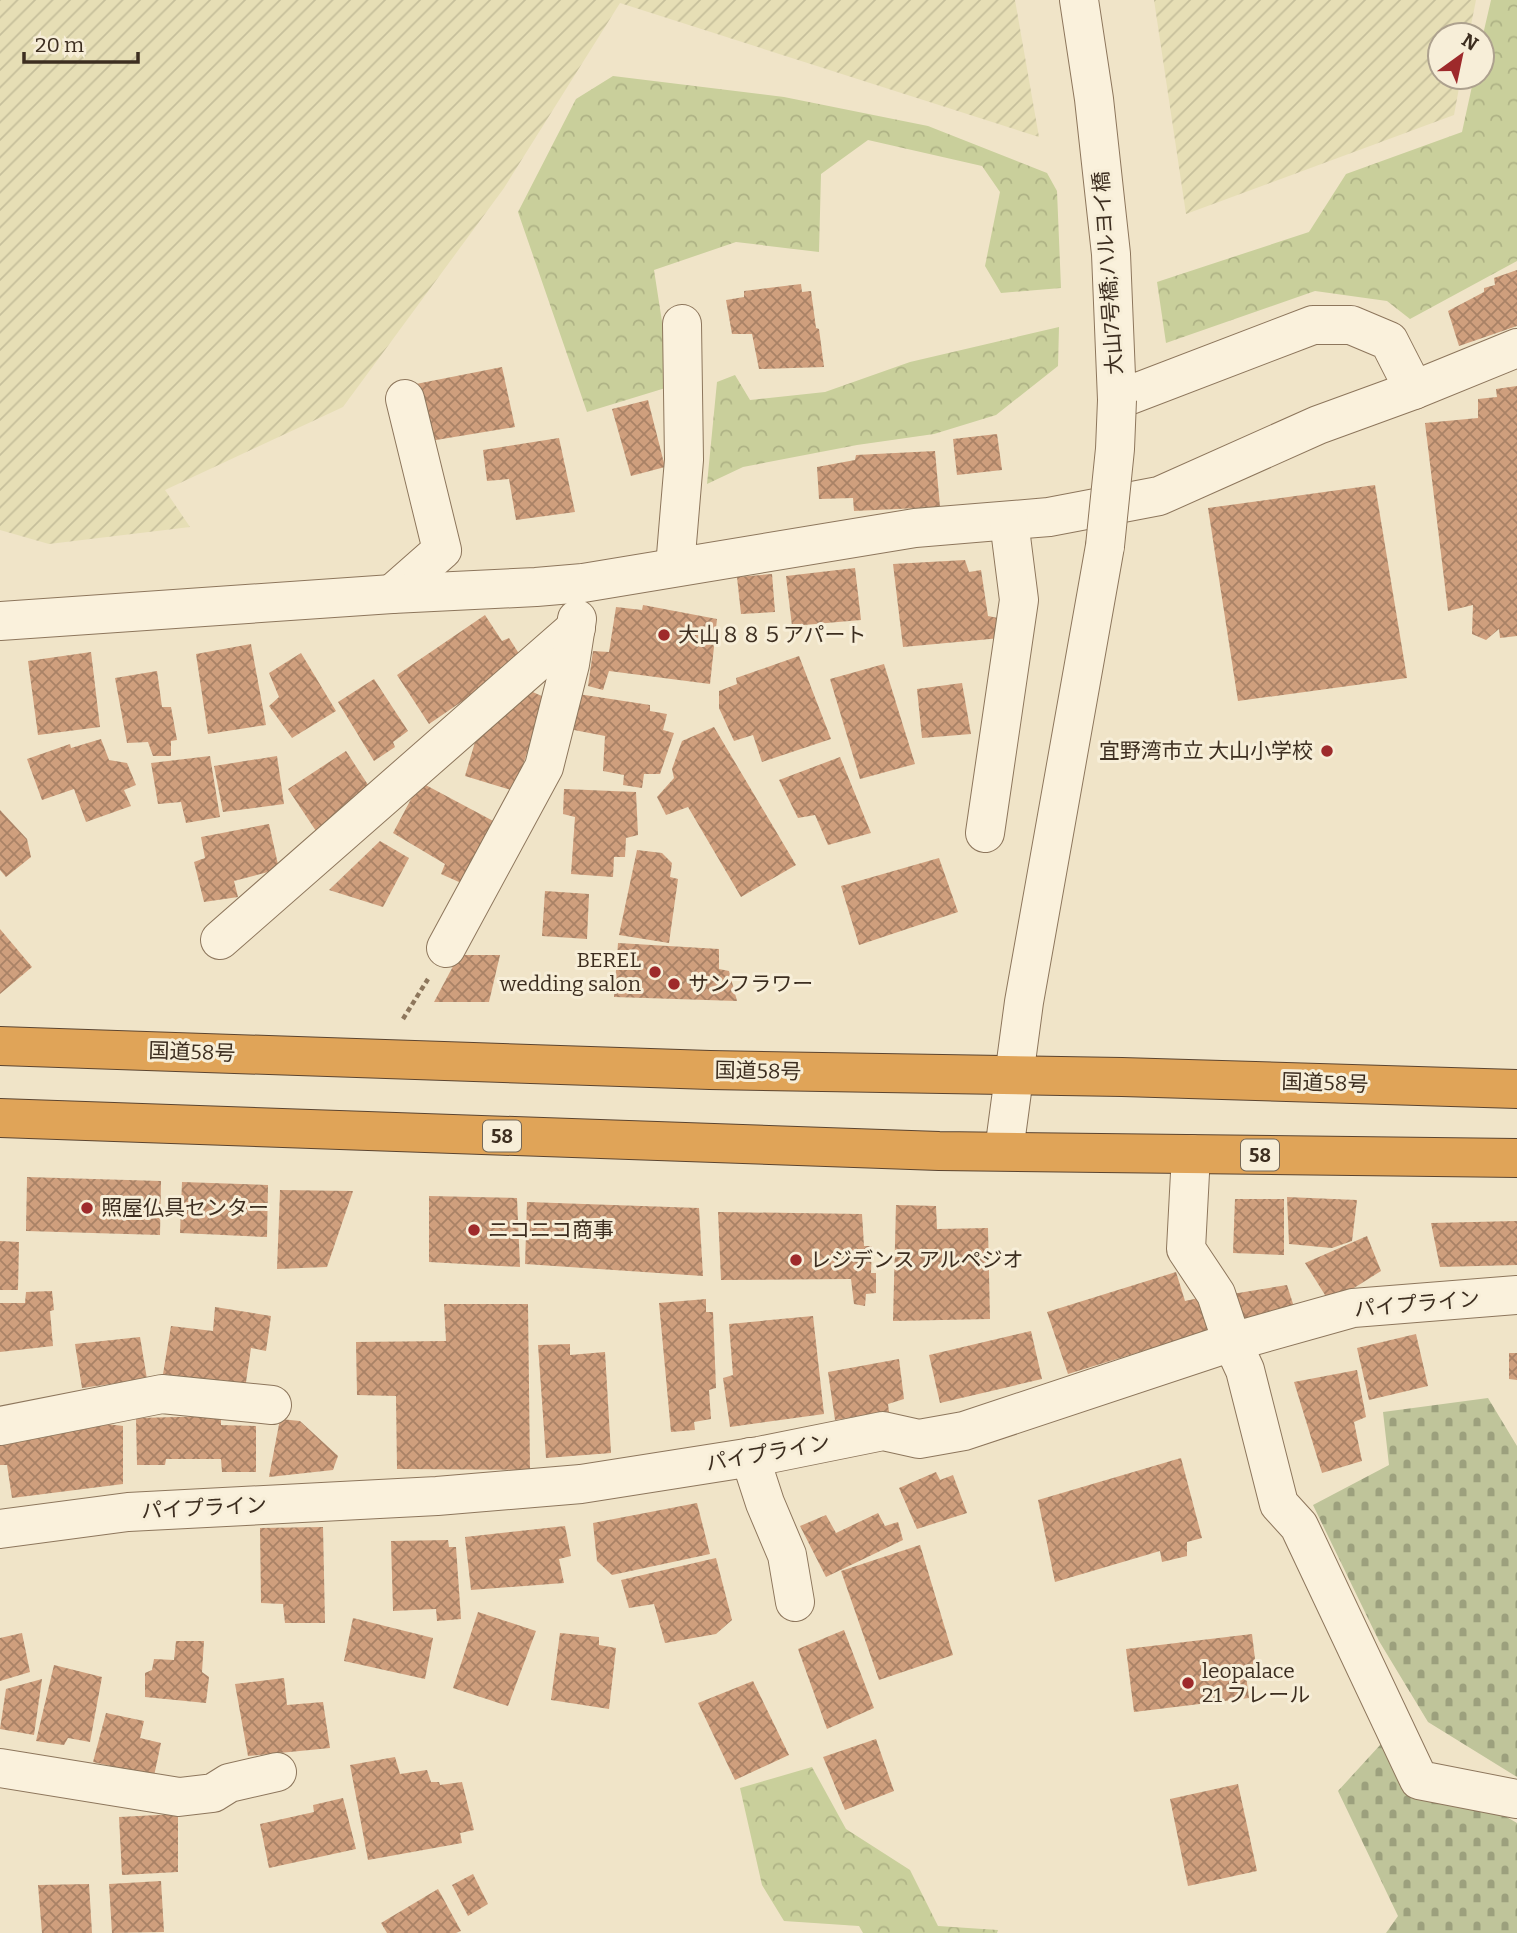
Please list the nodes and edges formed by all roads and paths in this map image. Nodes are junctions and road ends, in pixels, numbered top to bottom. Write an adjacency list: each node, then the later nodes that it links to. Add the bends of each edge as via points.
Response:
1 (1079, 0): 6 (street, 大山7号橋;ハルヨイ橋, via 1111,254)
2 (682, 324): 8 (street, via 684,460)
3 (1517, 348): 4 (street)
4 (1414, 390): 6 (street, via 1389,341 1351,325 1313,326); 7 (street, via 1318,425 1159,496)
5 (405, 399): 10 (street, via 442,550)
6 (1117, 400): 18 (street, 大山7号橋;ハルヨイ橋, bridge, via 1105,546)
7 (1009, 521): 8 (street, via 915,528); 13 (street, via 1019,600)
8 (675, 567): 9 (street)
9 (583, 583): 10 (street); 12 (street)
10 (392, 594): 11 (street)
11 (0, 621)
12 (576, 628): 14 (street); 15 (street, via 544,767)
13 (985, 833)
14 (220, 940)
15 (446, 948): 16 (path)
16 (404, 1019)
17 (0, 1046): 18 (highway, 国道58号, via 710,1070)
18 (1013, 1075): 19 (highway, 国道58号); 21 (street, 大山7号橋;ハルヨイ橋)
19 (1517, 1089)
20 (0, 1118): 21 (highway, 58)
21 (1004, 1151): 22 (highway, 58)
22 (1191, 1154): 23 (highway, 58); 25 (street, via 1186,1249 1216,1294)
23 (1517, 1158)
24 (1517, 1295): 25 (street, パイプライン, via 1353,1308)
25 (1232, 1342): 28 (street, パイプライン, via 964,1431 919,1440 883,1431); 33 (street, via 1245,1370 1279,1504 1299,1526 1419,1780)
26 (272, 1405): 27 (street, via 162,1394)
27 (0, 1426)
28 (750, 1457): 29 (street, パイプライン, via 581,1484 128,1512); 30 (street, via 787,1555)
29 (0, 1529)
30 (795, 1602)
31 (0, 1768): 32 (street, via 179,1797 213,1793 229,1783)
32 (277, 1772)
33 (1517, 1799)

